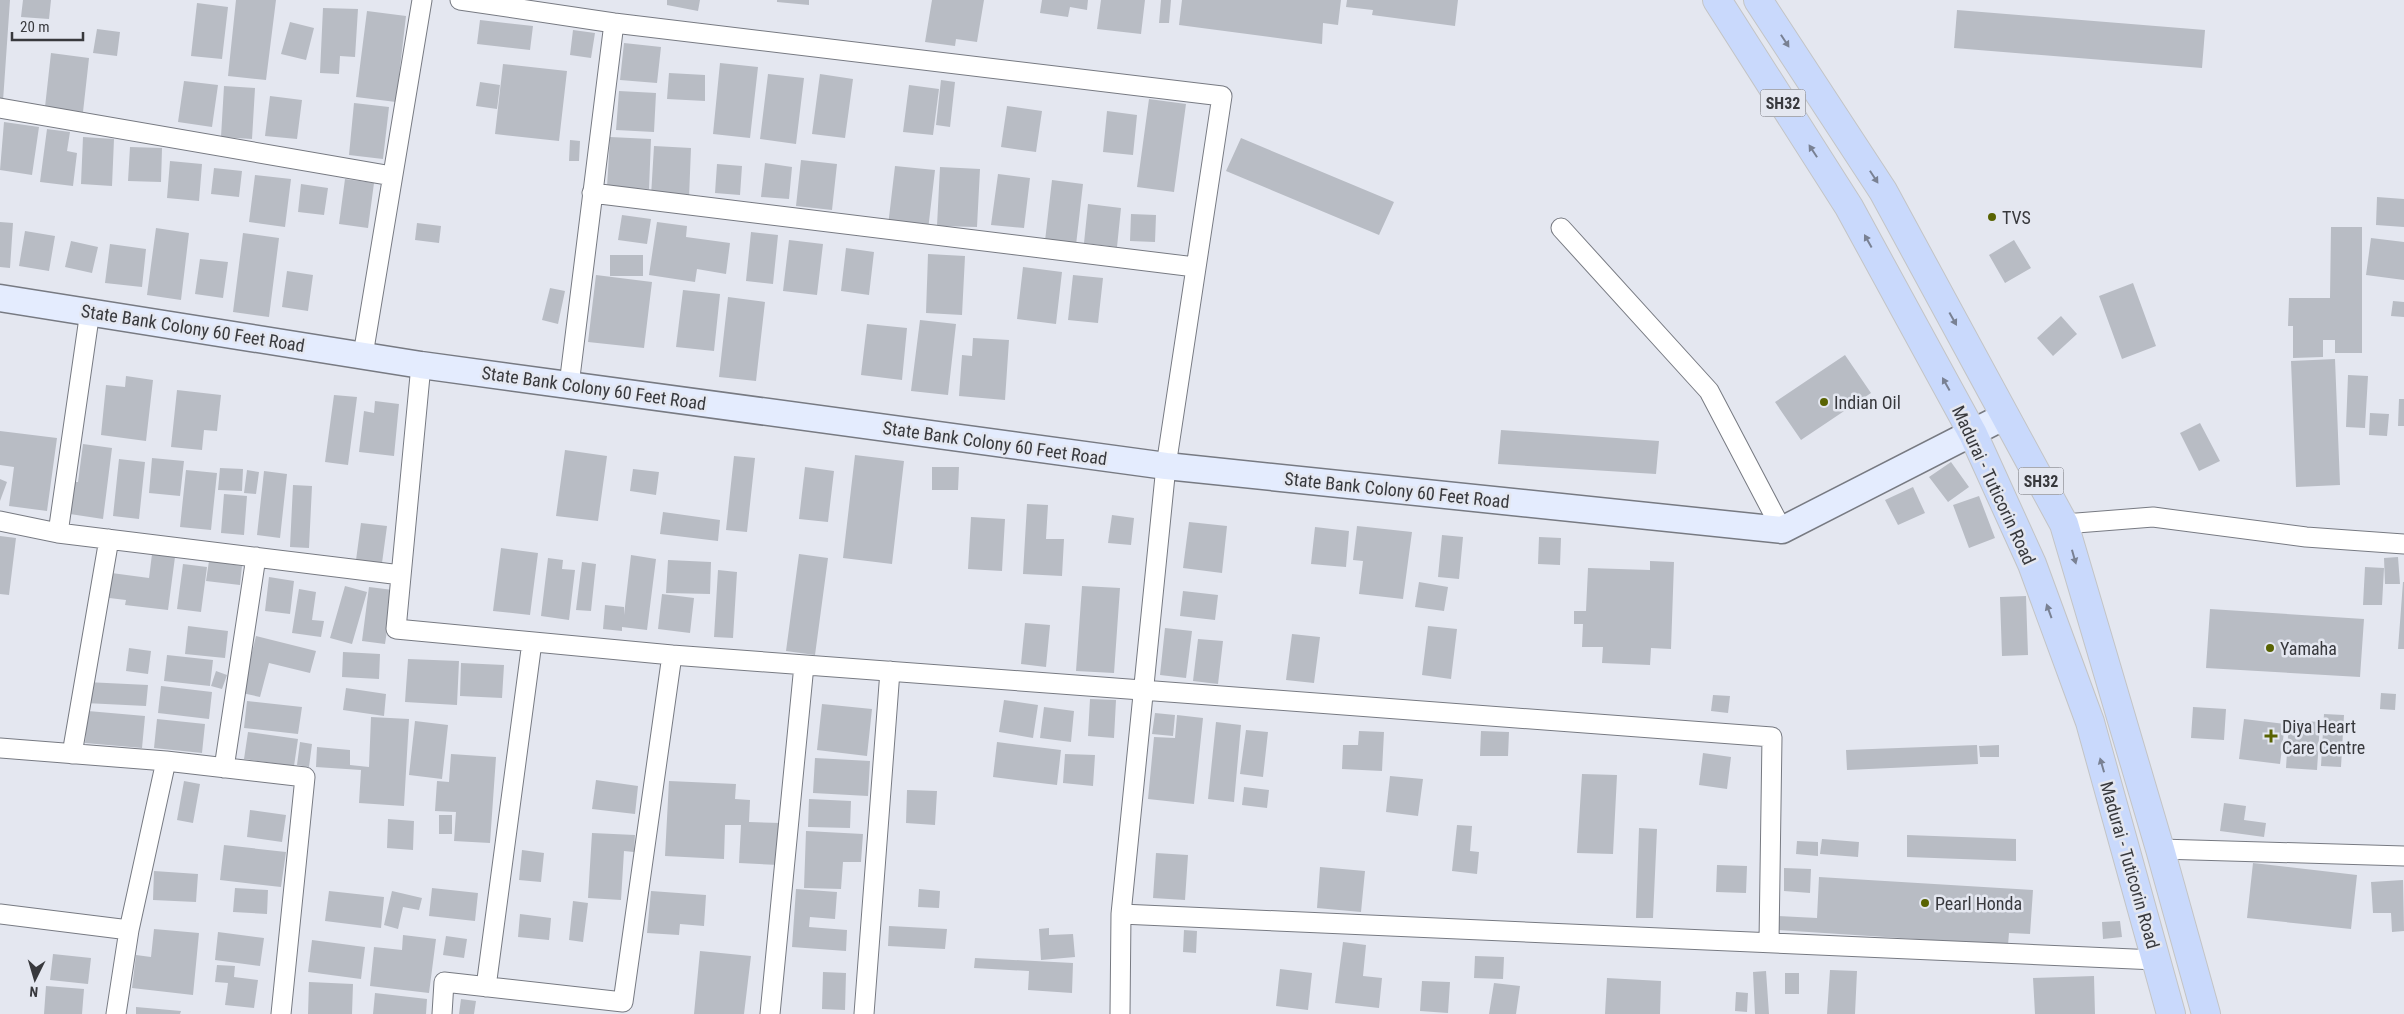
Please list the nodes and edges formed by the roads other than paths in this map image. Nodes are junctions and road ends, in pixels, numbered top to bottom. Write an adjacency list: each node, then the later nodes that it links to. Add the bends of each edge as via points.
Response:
1 (422, 0): 7 (street)
2 (460, 0): 5 (street)
3 (1717, 0): 17 (main road, Madurai - Tuticorin Road / SH32, one-way to 3, via 1849,206)
4 (1758, 0): 16 (main road, Madurai - Tuticorin Road / SH32, one-way to 16, via 1883,191)
5 (614, 23): 8 (street); 10 (street, via 1222,96)
6 (0, 108): 7 (street)
7 (392, 176): 13 (street)
8 (592, 193): 10 (street); 15 (street)
9 (1561, 228): 21 (street, via 1709,391)
10 (1195, 267): 18 (street)
11 (0, 298): 12 (street, State Bank Colony 60 Feet Road)
12 (90, 311): 13 (street, State Bank Colony 60 Feet Road); 22 (street)
13 (363, 355): 14 (street, State Bank Colony 60 Feet Road)
14 (422, 365): 15 (street, State Bank Colony 60 Feet Road); 26 (street)
15 (569, 385): 18 (street, State Bank Colony 60 Feet Road)
16 (2006, 416): 17 (street); 20 (main road, Madurai - Tuticorin Road / SH32)
17 (1973, 434): 21 (street); 42 (main road, Madurai - Tuticorin Road / SH32, one-way to 17, via 2090,722 2032,564)
18 (1166, 466): 21 (street, State Bank Colony 60 Feet Road); 31 (street)
19 (0, 521): 22 (street)
20 (2064, 524): 24 (street, via 2153,517 2306,537); 36 (main road, Madurai - Tuticorin Road / SH32, one-way to 36)
21 (1782, 530)
22 (58, 533): 23 (street)
23 (109, 539): 25 (street); 33 (street)
24 (2404, 544)
25 (256, 557): 26 (street); 35 (street)
26 (401, 575): 27 (street, via 396,629)
27 (532, 642): 28 (street); 43 (street)
28 (672, 655): 29 (street); 44 (street)
29 (804, 665): 30 (street); 48 (street)
30 (890, 671): 31 (street); 49 (street)
31 (1144, 690): 39 (street); 41 (street, via 1772,736)
32 (0, 748): 33 (street)
33 (72, 754): 34 (street)
34 (166, 761): 35 (street); 40 (street)
35 (224, 768): 46 (street, via 304,777)
36 (2160, 849): 37 (street); 52 (main road, Madurai - Tuticorin Road / SH32)
37 (2404, 856)
38 (0, 914): 40 (street)
39 (1120, 914): 41 (street); 50 (street)
40 (129, 930): 45 (street)
41 (1769, 942): 42 (street)
42 (2156, 960): 51 (main road, Madurai - Tuticorin Road / SH32)
43 (486, 987): 44 (street); 47 (street, via 444,982)
44 (625, 1008)
45 (116, 1014)
46 (281, 1014)
47 (442, 1014)
48 (770, 1014)
49 (864, 1014)
50 (1120, 1014)
51 (2171, 1014)
52 (2206, 1014)

